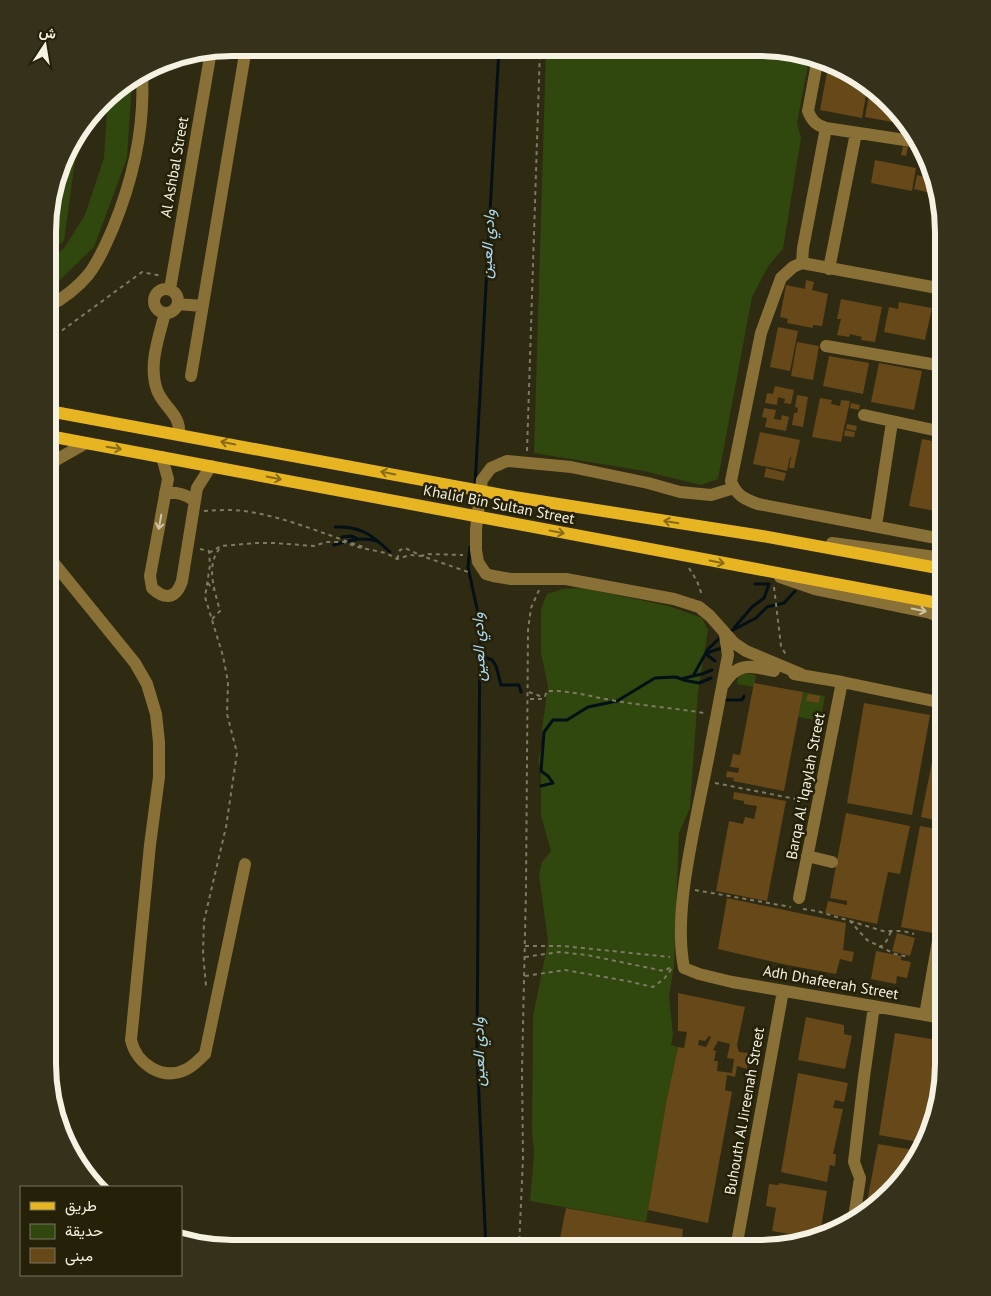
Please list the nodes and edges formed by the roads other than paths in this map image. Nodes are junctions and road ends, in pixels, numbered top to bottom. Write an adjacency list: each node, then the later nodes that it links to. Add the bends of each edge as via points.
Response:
1 (244, 57): 14 (street)
2 (210, 58): 10 (street, Al Ashbal Street)
3 (816, 66): 5 (street, via 808,111 816,125)
4 (142, 81): 12 (street, via 138,148 118,216 89,274)
5 (826, 128): 6 (street); 8 (street)
6 (856, 133): 7 (street); 9 (street)
7 (909, 141)
8 (802, 263): 9 (street); 29 (street, via 781,278 761,333 731,480)
9 (829, 269): 11 (street)
10 (171, 284): 13 (street); 15 (street, via 159,291 154,300 158,310)
11 (935, 287)
12 (56, 301)
13 (178, 304): 14 (street); 15 (street)
14 (202, 306): 18 (street)
15 (165, 313): 23 (street, via 153,375 160,396 178,420)
16 (826, 346): 17 (street)
17 (935, 365)
18 (191, 376)
19 (56, 412): 23 (main road, Khalid Bin Sultan Street)
20 (864, 416): 21 (street)
21 (892, 422): 22 (street); 32 (street)
22 (935, 430)
23 (179, 434): 33 (main road, Khalid Bin Sultan Street, one-way to 23, via 514,497)
24 (56, 437): 25 (main road, Khalid Bin Sultan Street)
25 (86, 443): 26 (main road, Khalid Bin Sultan Street, one-way to 26); 27 (street)
26 (162, 457): 28 (main road, Khalid Bin Sultan Street); 30 (street, via 168,479)
27 (56, 460)
28 (211, 466): 31 (street, via 197,488); 38 (main road, Khalid Bin Sultan Street, one-way to 38)
29 (734, 488): 32 (street, via 738,495 758,504); 41 (street, via 711,495 680,492 571,467 507,461 491,468 482,480 476,550 478,562 486,574 511,580 566,579 674,599 699,607)
30 (165, 493): 31 (street, via 186,495); 31 (street, one-way to 31, via 150,576 152,588 159,595 173,595 179,589)
31 (194, 506)
32 (876, 526): 34 (street)
33 (762, 536): 35 (street, via 801,538); 37 (main road, Khalid Bin Sultan Street)
34 (935, 538)
35 (935, 557)
36 (56, 564): 50 (street, via 135,663 147,684 156,714 159,777 131,1040 133,1050 156,1070 172,1072 187,1069 206,1054)
37 (935, 567)
38 (754, 569): 39 (main road, Khalid Bin Sultan Street); 40 (street, one-way to 40, via 815,589)
39 (935, 602)
40 (935, 615)
41 (725, 634): 42 (street); 43 (street, via 729,650)
42 (758, 657): 43 (street, via 738,656); 44 (street)
43 (726, 668): 46 (street)
44 (801, 674): 45 (street); 46 (street, via 742,667)
45 (842, 682): 47 (street); 48 (street, Barqa Al 'Iqaylah Street)
46 (722, 688): 53 (street, Adh Dhafeerah Street, via 685,887 681,935 684,968 732,982)
47 (934, 701)
48 (807, 856): 49 (street); 51 (street, Barqa Al 'Iqaylah Street)
49 (832, 862)
50 (245, 864)
51 (797, 904)
52 (934, 963): 55 (street)
53 (783, 991): 54 (street, Adh Dhafeerah Street); 58 (street, Buhouth Al Jireenah Street)
54 (874, 1006): 55 (street, Adh Dhafeerah Street); 57 (street, via 854,1162 860,1178)
55 (925, 1015): 56 (street, Adh Dhafeerah Street)
56 (934, 1017)
57 (855, 1211)
58 (738, 1237)

